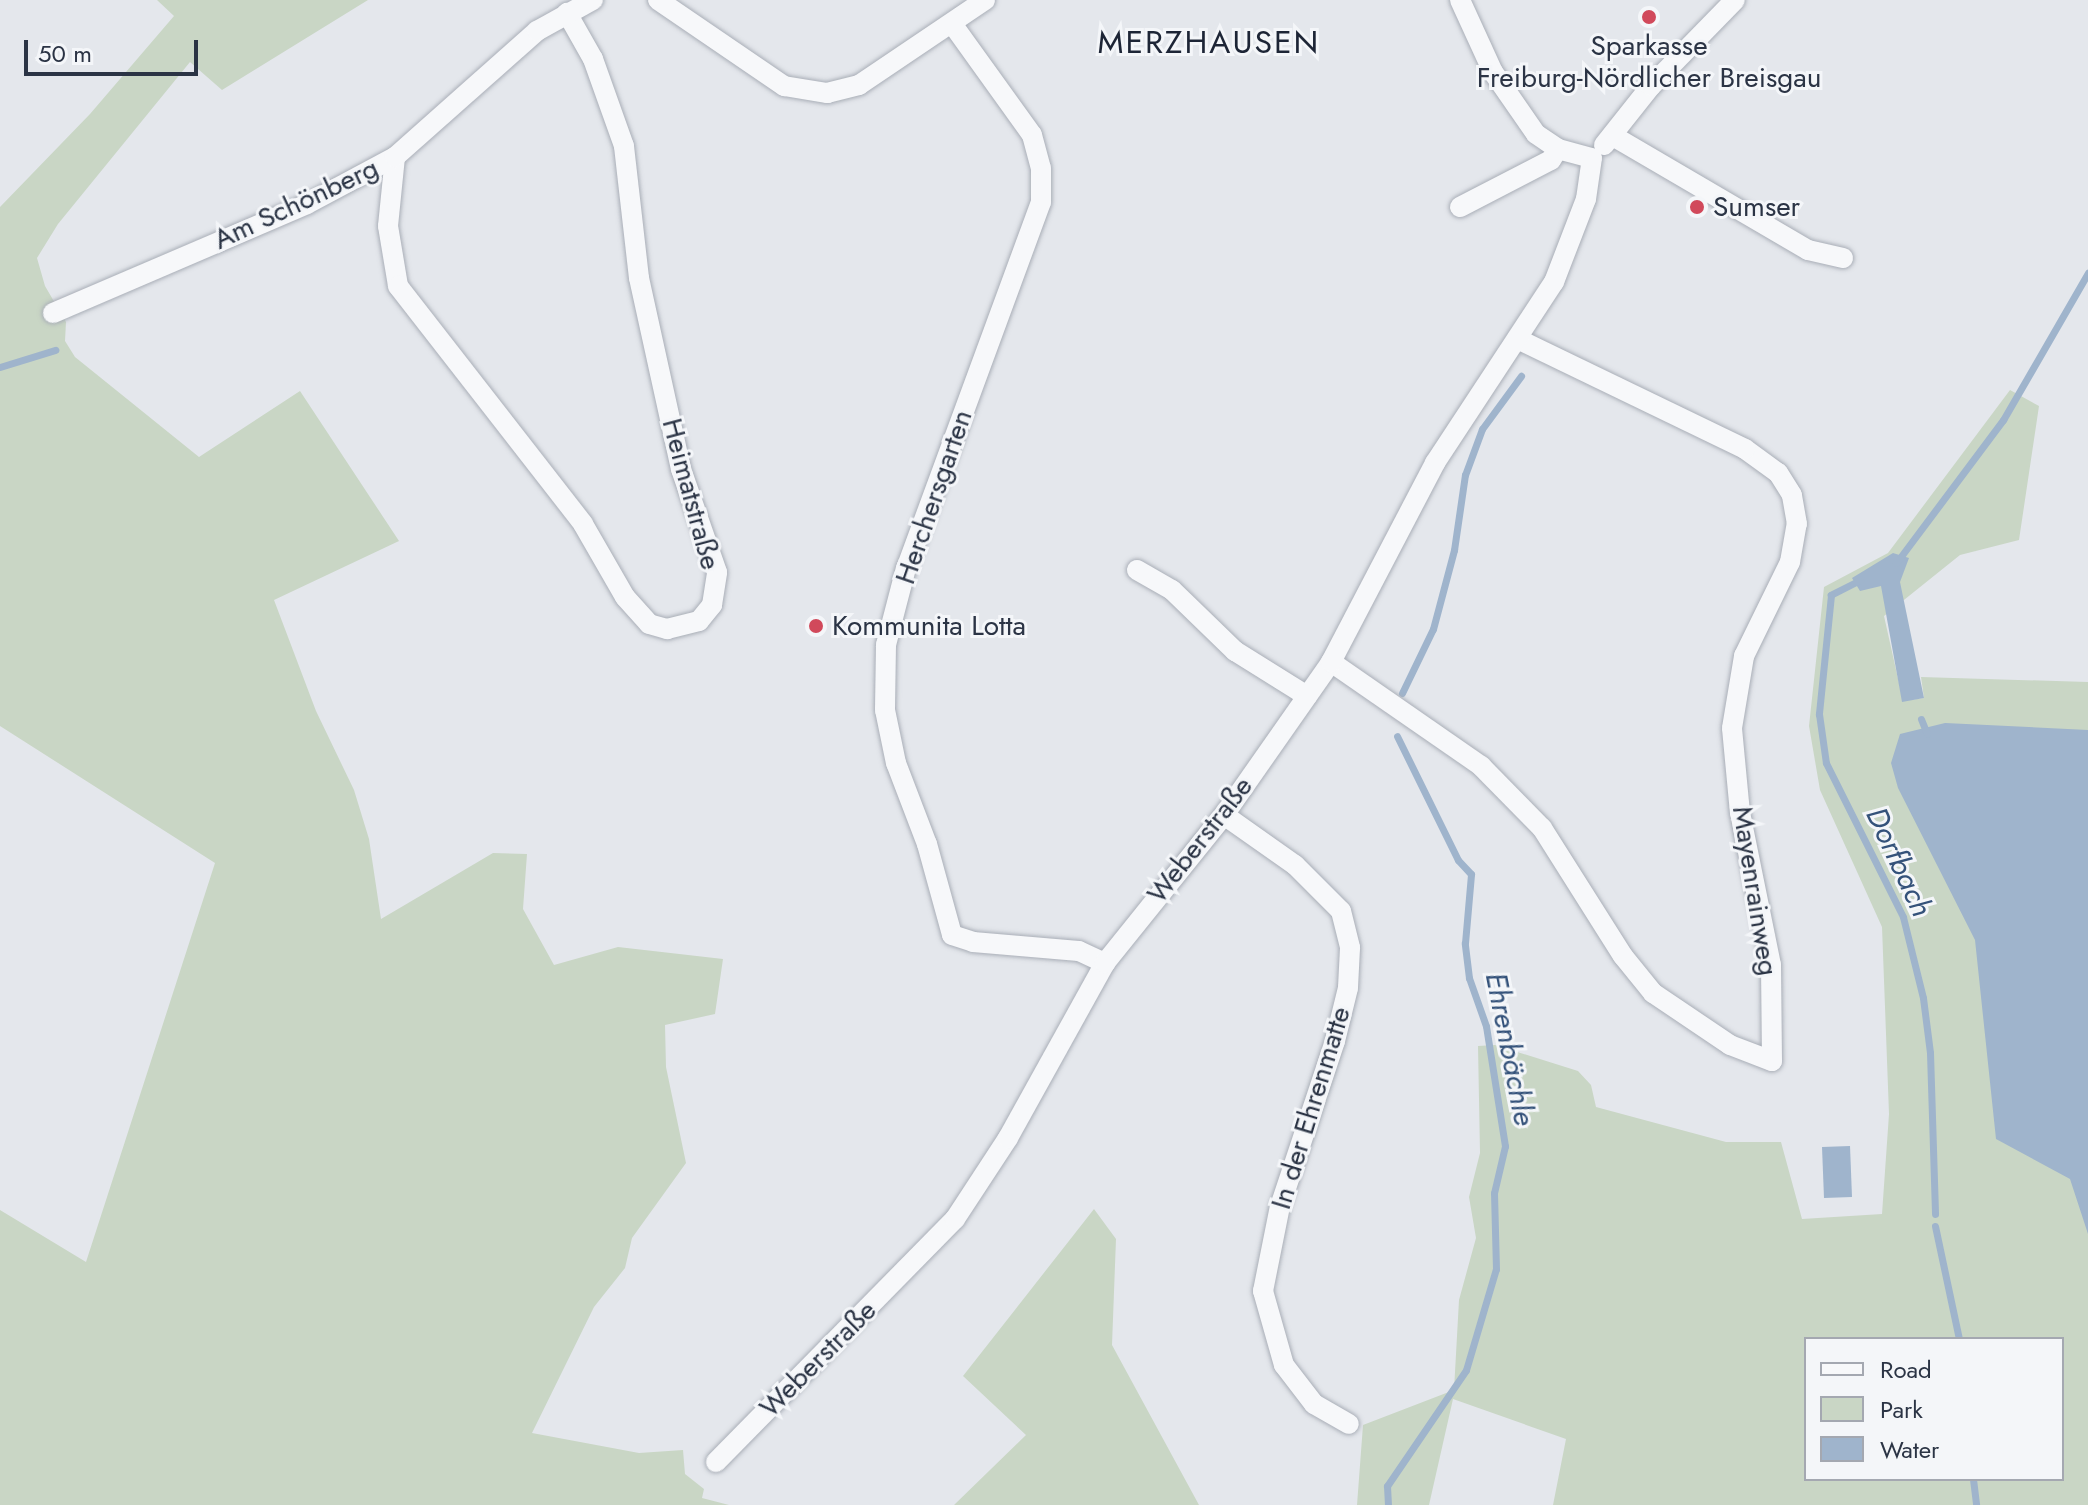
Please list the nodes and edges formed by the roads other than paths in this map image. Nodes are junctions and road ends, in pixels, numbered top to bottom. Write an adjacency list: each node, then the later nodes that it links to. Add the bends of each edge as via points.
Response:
1 (593, 0): 6 (street, Am Schönberg)
2 (658, 0): 7 (street, via 784,86 827,93 859,85)
3 (985, 0): 7 (street)
4 (1460, 0): 9 (street, via 1493,72 1536,134)
5 (1735, 0): 8 (street, via 1651,86)
6 (567, 13): 10 (street, Am Schönberg, via 537,31); 10 (street, Heimatstraße, via 593,59 624,146 639,278 677,454 717,572 712,605 699,621 667,629 649,624 625,597 583,524 398,286 388,226)
7 (953, 25): 20 (street, Herchersgarten, via 1032,135 1041,168 1041,202 906,568 886,645 885,710 896,763 927,844 952,935 973,942 1079,951)
8 (1613, 136): 11 (street); 13 (street, via 1808,250)
9 (1558, 149): 11 (street); 12 (street, via 1551,160)
10 (395, 157): 14 (street, Am Schönberg, via 307,204)
11 (1592, 158): 15 (street, Weberstraße, via 1573,240 1554,282)
12 (1460, 207)
13 (1843, 258)
14 (53, 313)
15 (1517, 339): 17 (street, Weberstraße, via 1435,463); 17 (street, Mayenrainweg, via 1745,449 1778,473 1792,495 1797,524 1790,562 1744,656 1732,728 1740,813 1771,965 1772,1061 1730,1045 1653,993 1623,956 1542,828 1481,766)
16 (1137, 570): 18 (street, via 1172,590 1235,651)
17 (1331, 662): 18 (street, Weberstraße)
18 (1307, 696): 19 (street, Weberstraße)
19 (1224, 815): 20 (street, Weberstraße); 21 (street, In der Ehrenmatte, via 1295,865 1341,911 1350,948 1348,988 1335,1041 1280,1206 1263,1291 1284,1365 1314,1404)
20 (1105, 963): 22 (street, Weberstraße, via 1008,1138 955,1219)
21 (1349, 1424)
22 (716, 1462)

